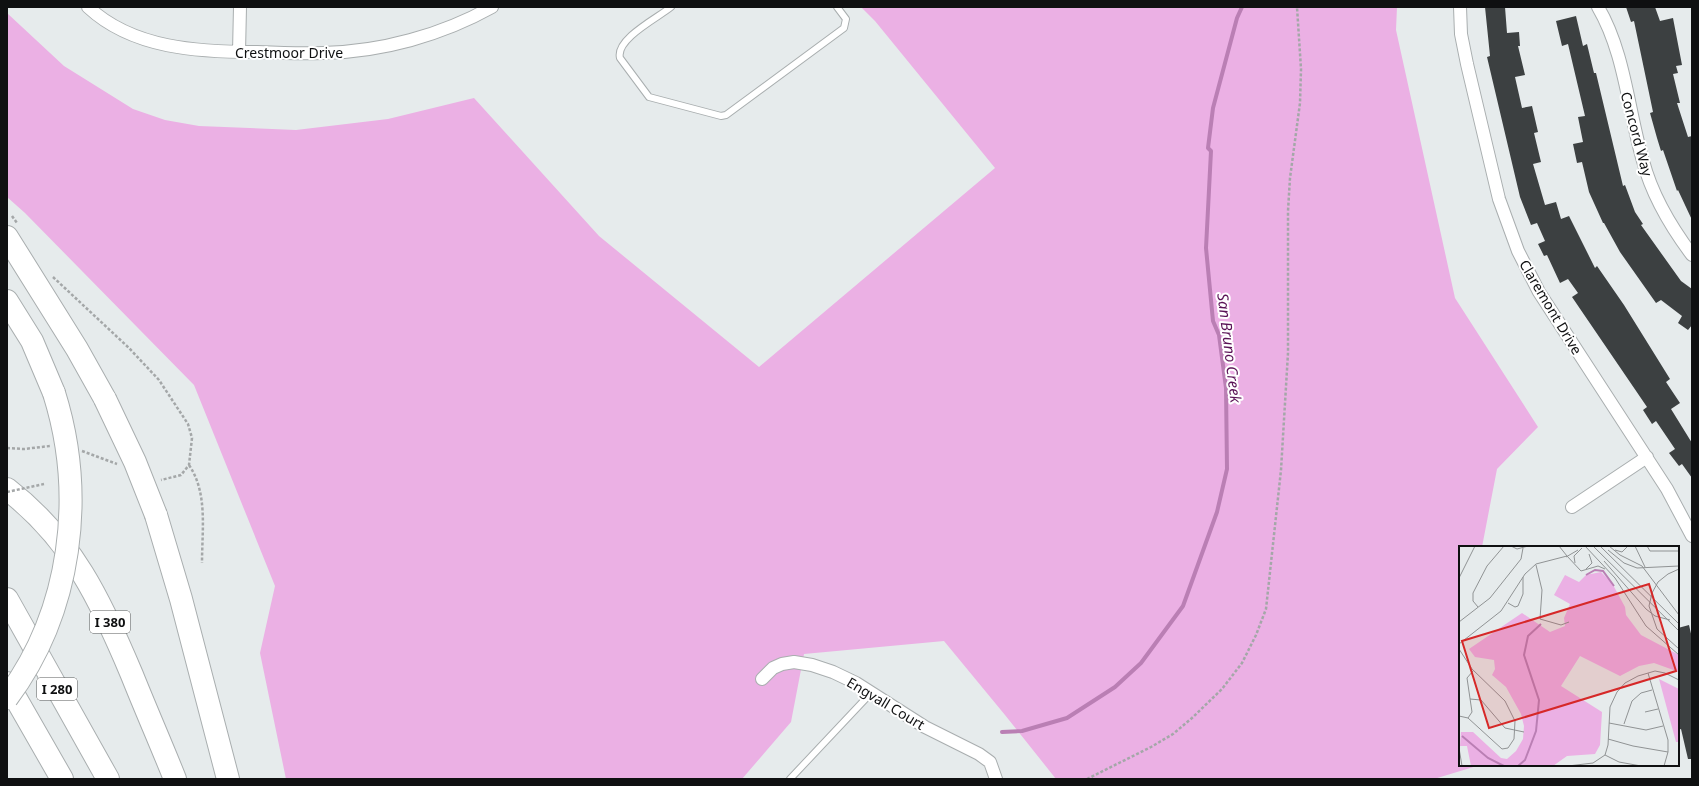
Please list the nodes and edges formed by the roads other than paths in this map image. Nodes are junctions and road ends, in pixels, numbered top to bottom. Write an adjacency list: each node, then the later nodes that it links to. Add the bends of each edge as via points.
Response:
1 (88, 7): 8 (street, Crestmoor Drive, via 119,28 144,39 198,51)
2 (240, 7): 8 (street)
3 (492, 7): 8 (street, Crestmoor Drive, via 419,38 356,51)
4 (671, 7): 5 (lane, via 646,23 628,40 620,51 620,58 649,97 722,116 844,28 846,19)
5 (837, 7)
6 (1460, 7): 12 (street, Claremont Drive, via 1466,64 1496,186 1513,241 1539,292)
7 (1598, 7): 10 (street, Concord Way, via 1614,41 1640,152 1650,183 1664,213)
8 (239, 52)
9 (7, 237): 22 (highway, bridge, via 80,354 135,462 156,516 177,584)
10 (1692, 255)
11 (7, 301): 21 (highway, bridge, via 34,346 54,393 70,471 71,507 67,550 58,591 45,630 26,669)
12 (1647, 457): 14 (street); 15 (street, Claremont Drive)
13 (7, 489): 25 (highway, I 380, via 30,507 54,533 93,588)
14 (1572, 507)
15 (1687, 513): 16 (street, Claremont Drive)
16 (1692, 536)
17 (7, 599): 24 (highway, I 280)
18 (762, 678): 20 (street, Engvall Court, via 777,666 794,662 833,672)
19 (7, 683): 23 (highway, I 280)
20 (872, 693): 28 (lane); 29 (street, Engvall Court, via 919,723 979,754 990,762)
21 (7, 698)
22 (212, 717): 26 (highway); 27 (highway, via 226,748)
23 (62, 779)
24 (108, 779)
25 (175, 779)
26 (228, 779)
27 (235, 779)
28 (790, 779)
29 (996, 779)

